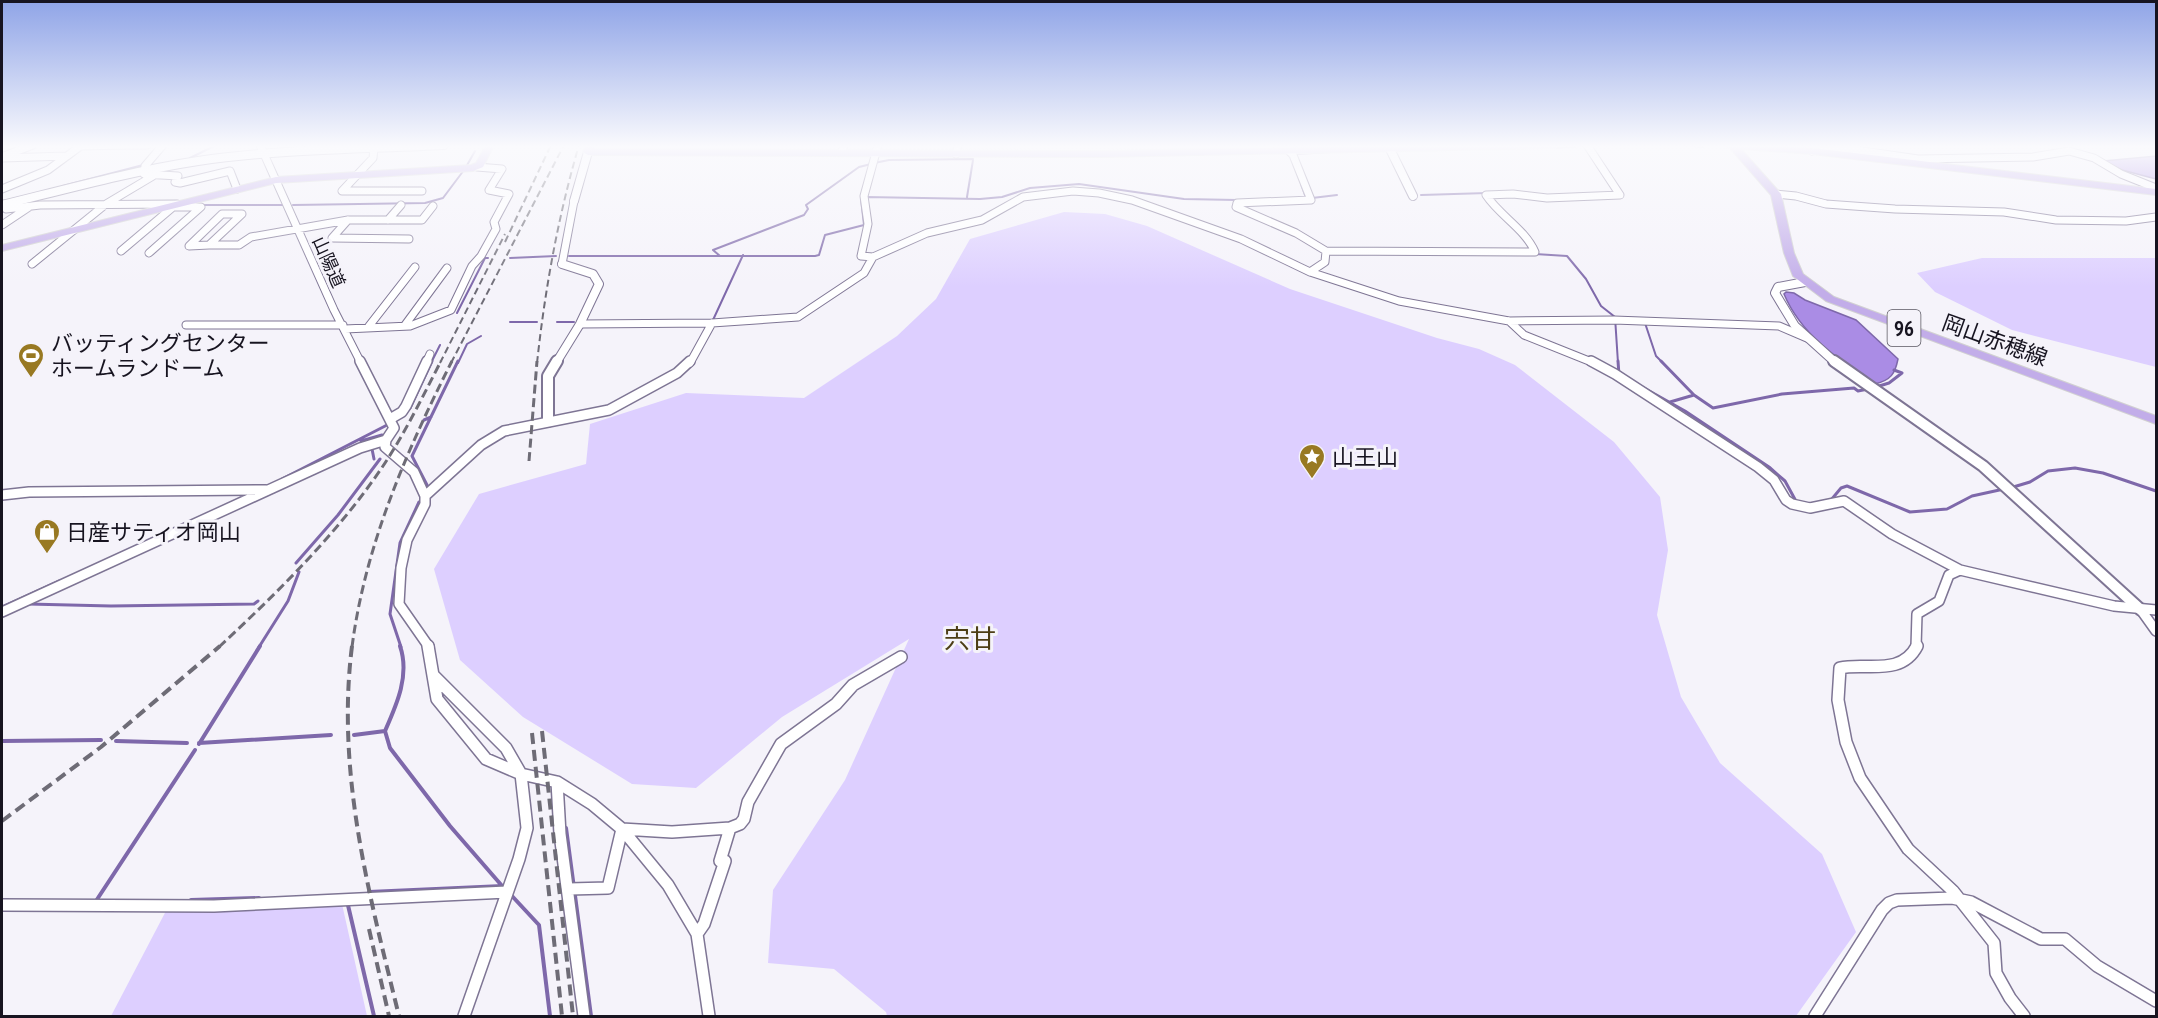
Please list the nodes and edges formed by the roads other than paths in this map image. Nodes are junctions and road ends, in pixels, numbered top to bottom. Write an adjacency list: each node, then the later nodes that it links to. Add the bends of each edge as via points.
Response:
1 (50, 193): 17 (street)
2 (125, 193): 16 (street)
3 (224, 193): 20 (main road)
4 (282, 193): 26 (street, 山陽道)
5 (502, 193): 45 (street, via 509,194 494,222 496,229 472,266 451,310)
6 (577, 193): 15 (street)
7 (865, 193): 34 (street, via 868,224 861,256)
8 (1054, 193): 34 (street, via 1023,197 982,220 927,233)
9 (1088, 193): 39 (street, via 1132,200 1241,239)
10 (1307, 193): 32 (street, via 1310,198 1235,205)
11 (1411, 193): 14 (street)
12 (1618, 193): 32 (street, via 1547,198 1486,195 1495,209 1530,240 1534,252)
13 (1776, 194): 22 (street, via 1826,204 2004,212 2056,220); 40 (main road, via 1792,261)
14 (1413, 196)
15 (574, 201): 36 (street)
16 (106, 204): 19 (street); 20 (street); 27 (street)
17 (3, 205): 19 (street, via 6,209)
18 (401, 205): 24 (street)
19 (31, 206): 25 (street)
20 (172, 206): 27 (main road); 31 (street); 33 (street, via 201,207)
21 (433, 206): 24 (street, via 422,220)
22 (2157, 217)
23 (345, 220): 24 (street); 26 (street); 28 (street, via 332,238)
24 (388, 220)
25 (2, 225)
26 (298, 228): 29 (street, via 251,237 239,245); 47 (street, 山陽道)
27 (75, 230): 30 (main road); 35 (street)
28 (409, 239)
29 (209, 245): 29 (street, via 225,230 242,214 222,214 189,246)
30 (2, 248)
31 (121, 251)
32 (1326, 251): 39 (street, via 1325,262)
33 (149, 252)
34 (873, 257): 42 (street, via 864,273 804,315)
35 (32, 264)
36 (562, 264): 43 (street, via 589,272 599,282)
37 (415, 267): 46 (street)
38 (447, 268): 45 (street)
39 (1310, 272): 41 (street, via 1399,301)
40 (1805, 282): 48 (street, via 1778,287 1774,293); 50 (main road, 岡山赤穂線 / 96, via 1847,307)
41 (1509, 321): 48 (street, via 1779,326); 57 (street, via 1524,335 1615,374 1681,416 1769,476 1792,504 1810,508 1847,502 1892,534)
42 (712, 323): 43 (street); 51 (street, via 689,364 677,373 609,410)
43 (580, 324): 51 (street, via 548,376)
44 (186, 325): 47 (street)
45 (405, 325): 46 (street)
46 (369, 326): 47 (street)
47 (344, 327): 52 (street, 山陽道)
48 (1807, 338): 58 (street, via 1841,366 1957,445)
49 (430, 354): 52 (street, via 406,406)
50 (2157, 420)
51 (548, 421): 56 (street, via 490,438)
52 (391, 422): 53 (street)
53 (386, 440): 54 (street, via 360,448); 56 (street, via 385,447 414,472)
54 (272, 490): 55 (street); 60 (street)
55 (2, 495)
56 (425, 496): 63 (street, via 425,504 407,540 399,604 430,649)
57 (1960, 570): 58 (street); 70 (street, via 1949,575 1939,601 1917,614 1916,649 1889,667 1840,668 1838,700 1846,742 1860,778 1908,849)
58 (2141, 610): 59 (street); 61 (street)
59 (2157, 610)
60 (2, 612)
61 (2157, 631)
62 (901, 657): 66 (street, via 853,685 836,704 781,744 748,801 744,819)
63 (434, 675): 64 (street, via 506,748); 64 (street, via 437,699 486,759)
64 (520, 774): 65 (street); 69 (street, via 527,828)
65 (557, 782): 67 (street); 68 (street, via 560,834)
66 (730, 828): 67 (street, via 672,832); 72 (street, via 720,861 725,861)
67 (622, 829): 68 (street, via 608,888); 72 (street, via 668,885)
68 (573, 889): 75 (street)
69 (507, 892): 71 (street, via 214,906); 74 (street)
70 (1959, 899): 73 (street, via 2042,939 2065,939 2097,966); 77 (street, via 1889,903); 78 (street, via 1994,943 1996,973)
71 (2, 905)
72 (698, 934): 76 (street)
73 (2157, 1001)
74 (464, 1017)
75 (584, 1017)
76 (709, 1017)
77 (1815, 1017)
78 (2024, 1017)

